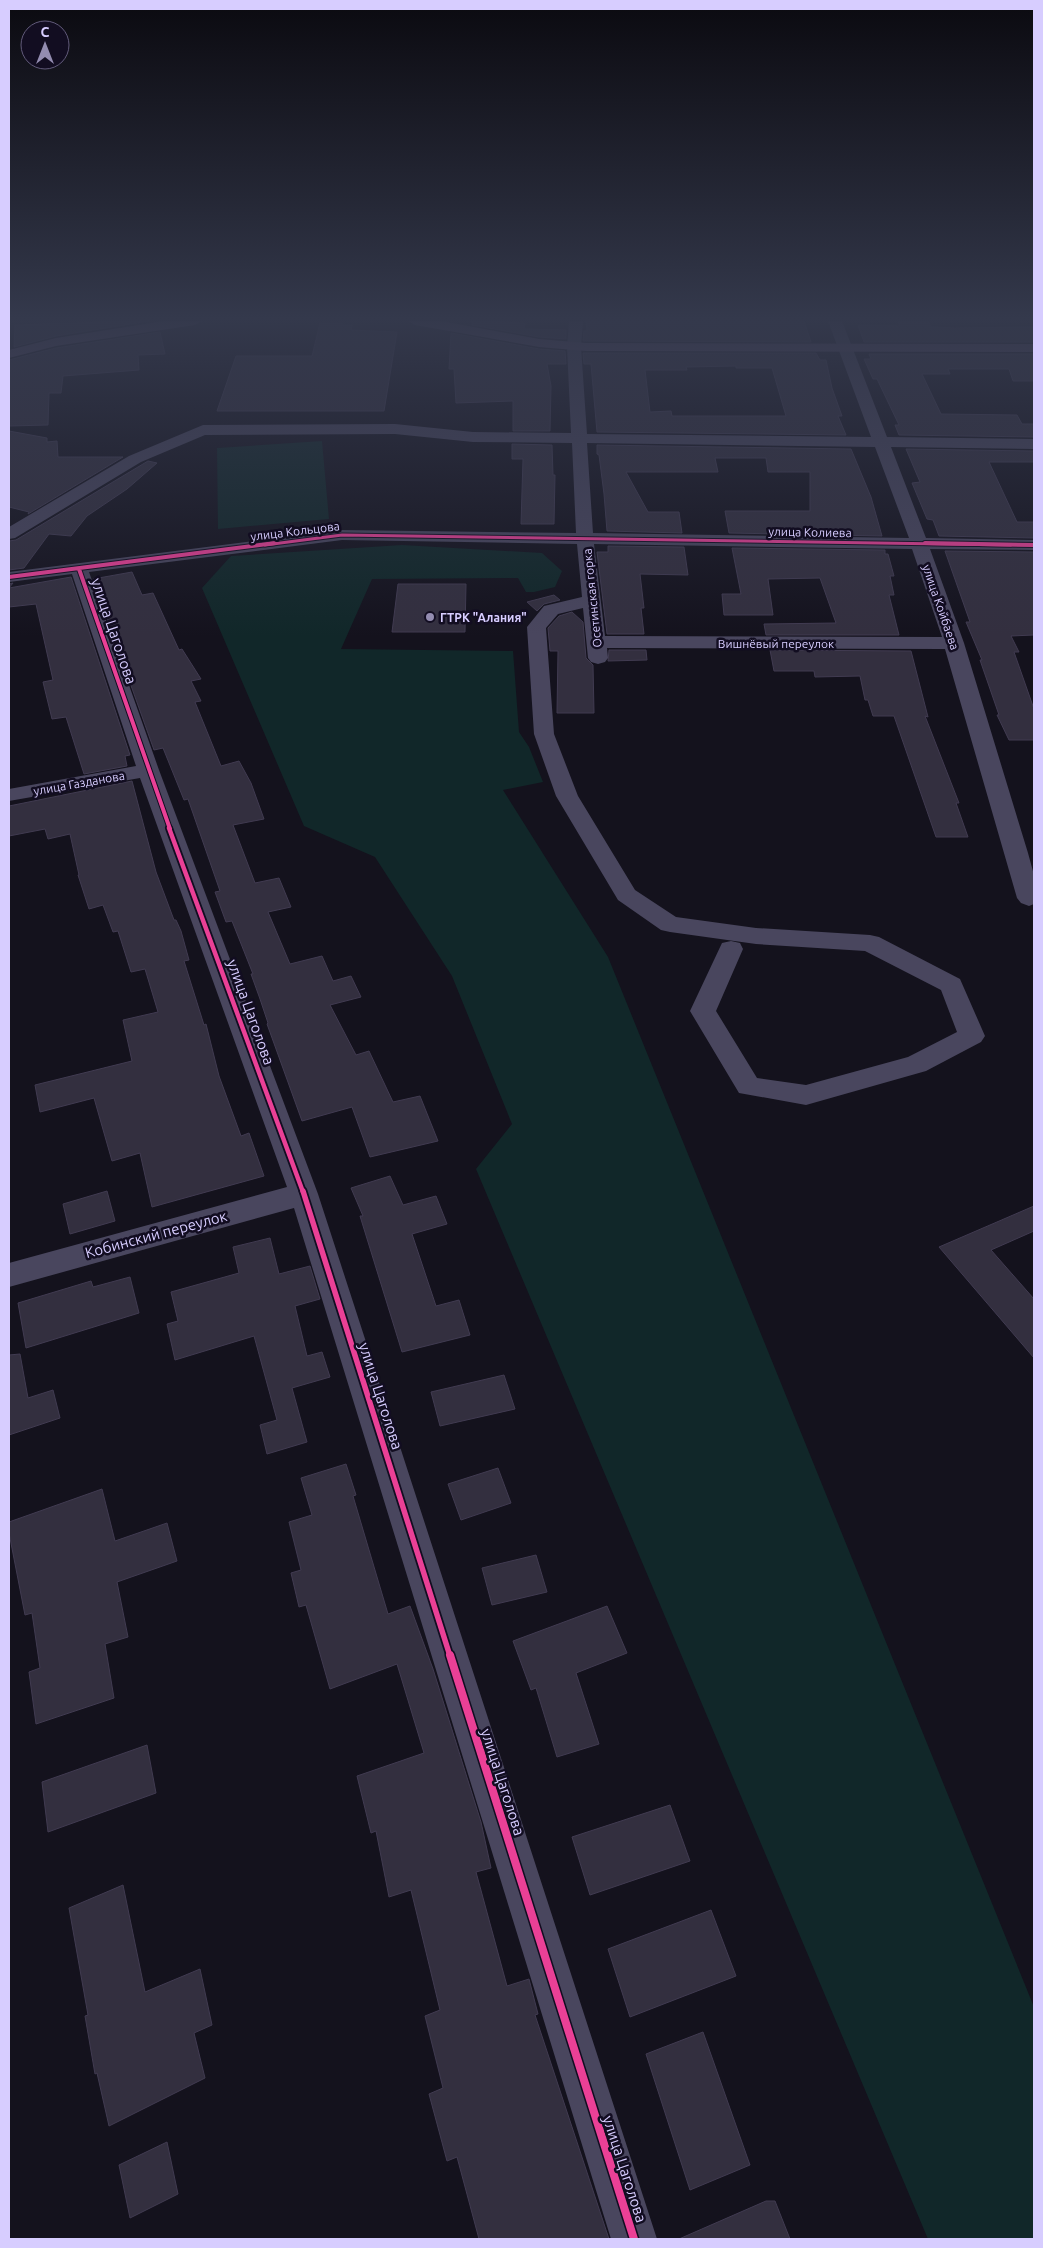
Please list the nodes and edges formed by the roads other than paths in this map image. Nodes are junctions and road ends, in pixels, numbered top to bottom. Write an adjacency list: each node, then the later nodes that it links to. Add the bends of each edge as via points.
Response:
1 (579, 426): 3 (street, Осетинская горка)
2 (874, 426): 4 (street, улица Койбаева)
3 (580, 437): 4 (street); 6 (street, via 473,437 395,429 202,430 135,458); 7 (street, Осетинская горка)
4 (880, 441): 5 (street); 8 (street, улица Койбаева)
5 (1034, 444)
6 (9, 534)
7 (585, 539): 8 (street, улица Колиева); 10 (street, улица Кольцова, via 342,535); 12 (street, Осетинская горка)
8 (920, 544): 9 (street, улица Колиева); 13 (street, улица Койбаева)
9 (1034, 545)
10 (79, 569): 11 (street, улица Кольцова); 15 (street, улица Цаголова)
11 (9, 577)
12 (592, 600): 14 (street, Осетинская горка); 18 (street, via 551,610 536,627 544,734 567,796 626,895 670,924 756,936 870,943 951,985 972,1036 917,1064 806,1095 748,1086 703,1011)
13 (954, 643): 14 (street, Вишнёвый переулок); 17 (street, улица Койбаева)
14 (598, 650)
15 (148, 770): 16 (street, улица Газданова); 19 (street, улица Цаголова)
16 (9, 795)
17 (1029, 898)
18 (731, 949)
19 (304, 1194): 20 (street, Кобинский переулок); 21 (street, улица Цаголова)
20 (9, 1275)
21 (634, 2239)

